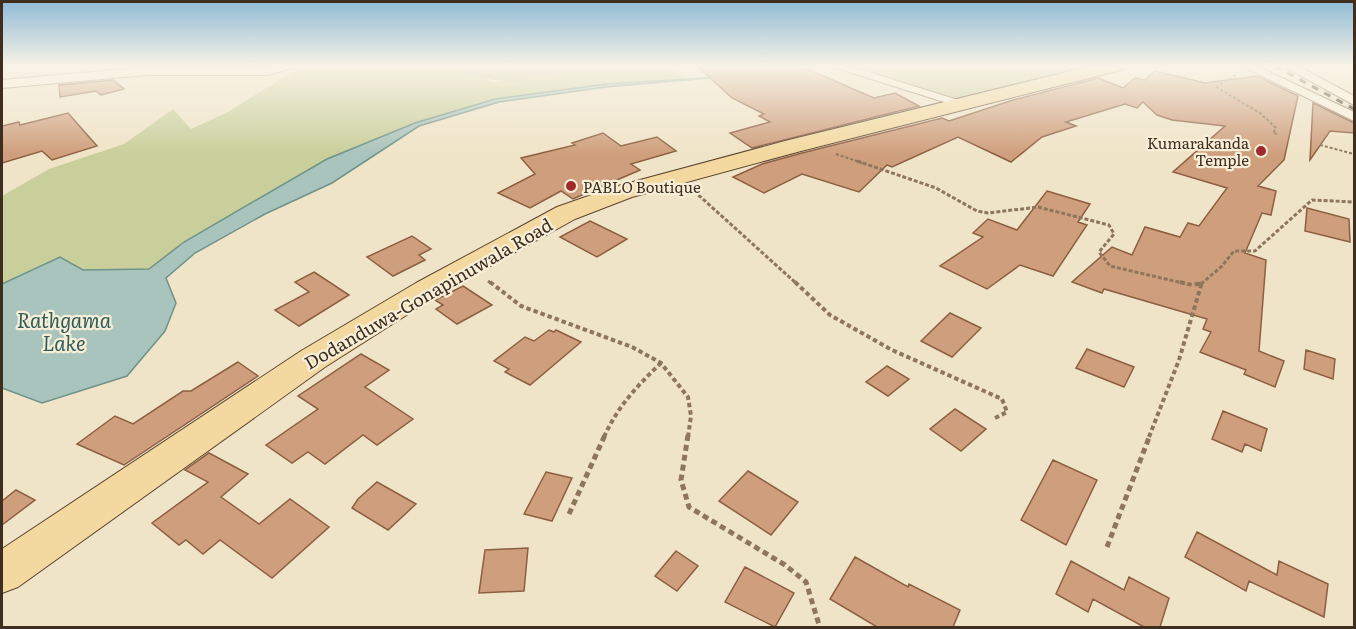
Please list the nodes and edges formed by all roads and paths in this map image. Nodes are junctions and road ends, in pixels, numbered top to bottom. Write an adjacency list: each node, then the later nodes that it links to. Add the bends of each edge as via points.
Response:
1 (936, 95): 5 (street)
2 (999, 95): 5 (main road, Dodanduwa-Gonapinuwala Road)
3 (1229, 95): 7 (path, via 1268,117 1276,128 1273,133)
4 (1309, 95): 6 (street)
5 (965, 104): 9 (main road, Dodanduwa-Gonapinuwala Road)
6 (1354, 117)
7 (1279, 134)
8 (1320, 145): 10 (path)
9 (792, 146): 11 (main road, Dodanduwa-Gonapinuwala Road); 14 (path, via 829,152 903,176 936,188 976,211 1038,207 1109,225 1114,234 1099,252 1110,266 1192,285)
10 (1354, 154)
11 (678, 177): 13 (main road, Dodanduwa-Gonapinuwala Road, via 566,213); 16 (path, via 830,315 892,350 1002,399 1007,412)
12 (1354, 202): 14 (path, via 1312,200 1255,250 1234,251)
13 (470, 266): 15 (path, via 521,306 632,347); 19 (main road, Dodanduwa-Gonapinuwala Road, via 313,359)
14 (1201, 283): 18 (path, via 1179,360)
15 (662, 363): 17 (path, via 631,392 614,415); 20 (path, via 688,397 691,416 681,480 689,507 806,582)
16 (993, 419)
17 (569, 514)
18 (1107, 547)
19 (2, 573)
20 (820, 627)

